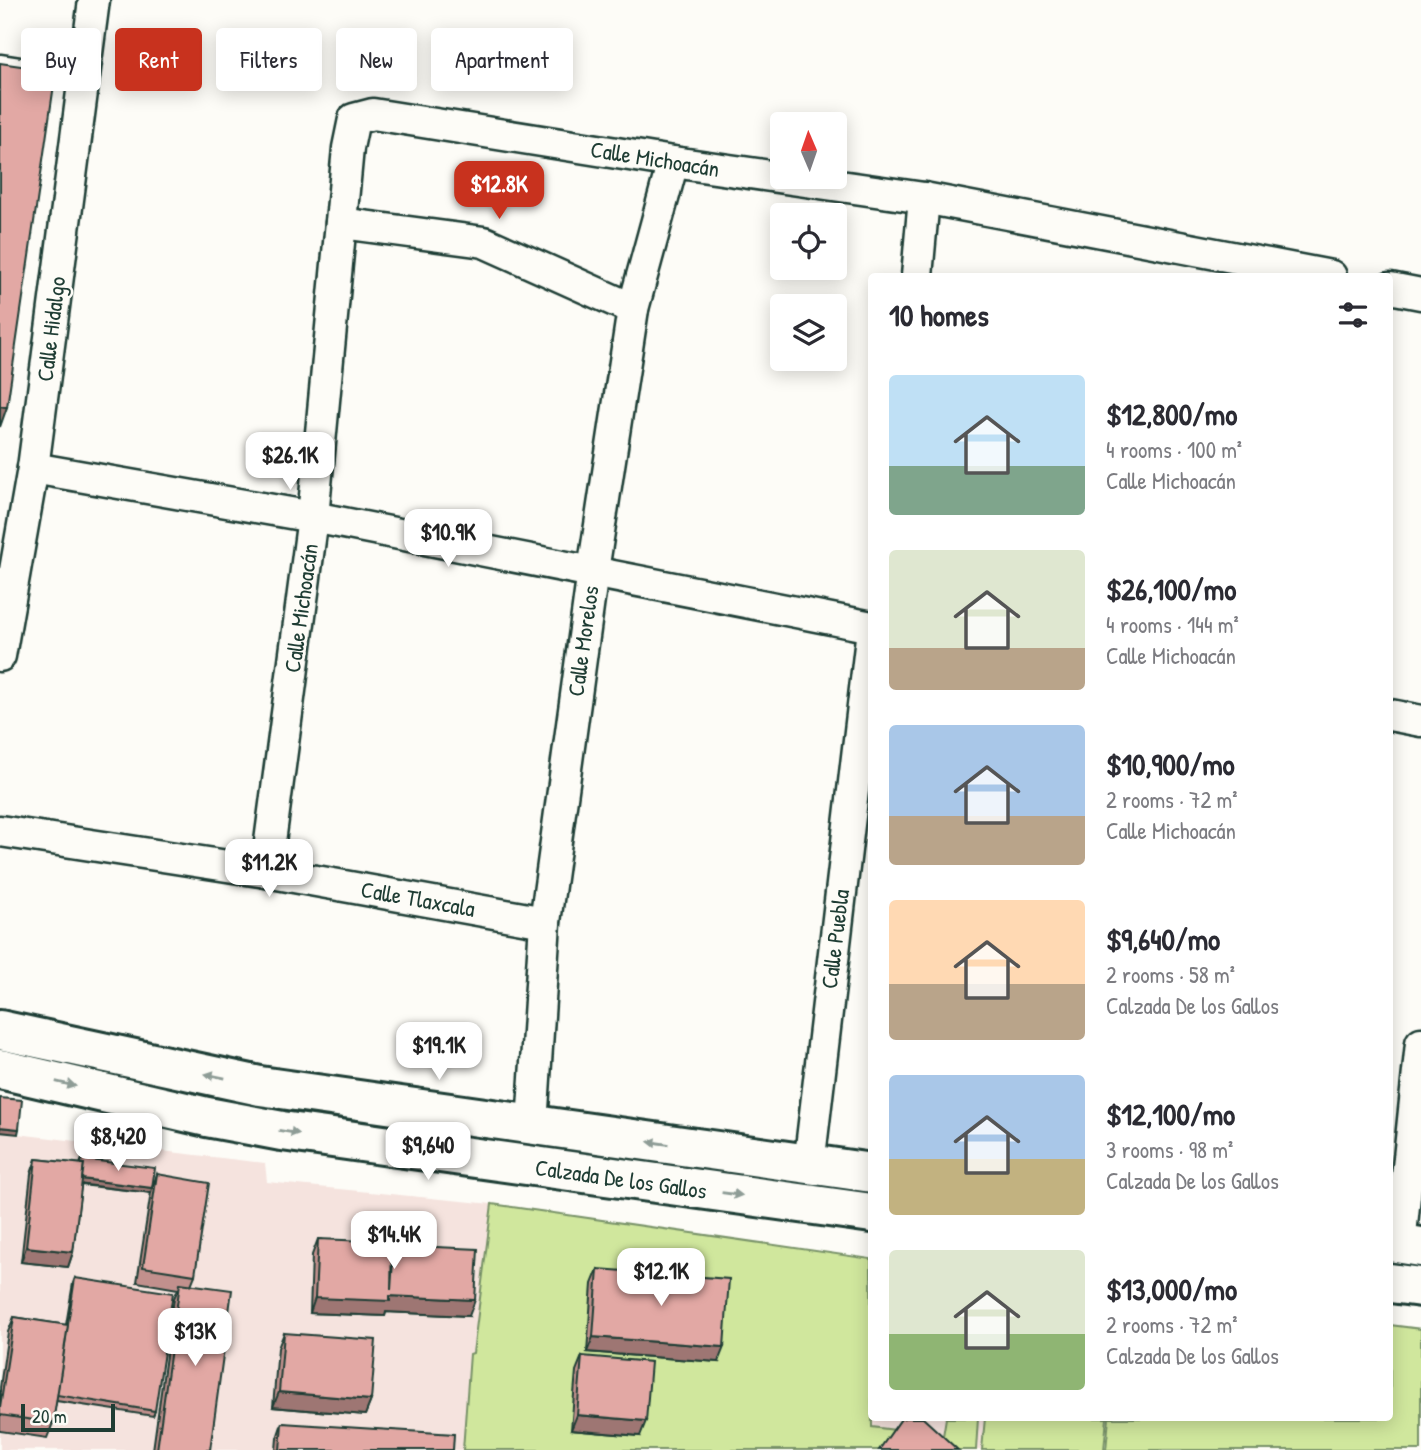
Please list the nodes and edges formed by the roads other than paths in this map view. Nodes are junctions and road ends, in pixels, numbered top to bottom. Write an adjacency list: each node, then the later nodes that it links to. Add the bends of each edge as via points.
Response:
1 (94, 0): 2 (street, Calle Hidalgo)
2 (91, 28)
3 (0, 63): 4 (lane)
4 (21, 66)
5 (83, 91): 15 (street, Calle Hidalgo)
6 (673, 162): 7 (street, Calle Michoacán); 8 (street, Calle Michoacán, via 373,114 354,119); 14 (street, Calle Morelos)
7 (924, 198): 9 (street, Calle Michoacán); 10 (street)
8 (341, 223): 14 (street, via 484,242); 16 (street, Calle Michoacán)
9 (1245, 268): 11 (street, Calle Michoacán)
10 (917, 273)
11 (1299, 273)
12 (1393, 289): 13 (street)
13 (1421, 294)
14 (633, 309): 17 (street, Calle Morelos)
15 (33, 468): 16 (street); 19 (street, Calle Hidalgo)
16 (313, 517): 17 (street); 24 (street, Calle Michoacán)
17 (593, 571): 18 (street); 25 (street, Calle Morelos)
18 (868, 627)
19 (0, 656)
20 (868, 662): 30 (street, Calle Puebla)
21 (1393, 716): 22 (street)
22 (1421, 721)
23 (0, 831): 24 (street, Calle Tlaxcala)
24 (266, 872): 25 (street, Calle Tlaxcala)
25 (545, 922): 29 (street, Calle Morelos)
26 (0, 1030): 29 (main road, Calzada De los Gallos, one-way to 26, via 260,1086)
27 (1421, 1043): 33 (street)
28 (0, 1069): 32 (main road, Calzada De los Gallos, one-way to 32, via 282,1131)
29 (532, 1125): 30 (main road, Calzada De los Gallos, one-way to 29)
30 (809, 1165): 31 (main road, Calzada De los Gallos)
31 (868, 1172)
32 (868, 1212)
33 (1404, 1244)
34 (1393, 1283): 35 (main road)
35 (1421, 1287)

